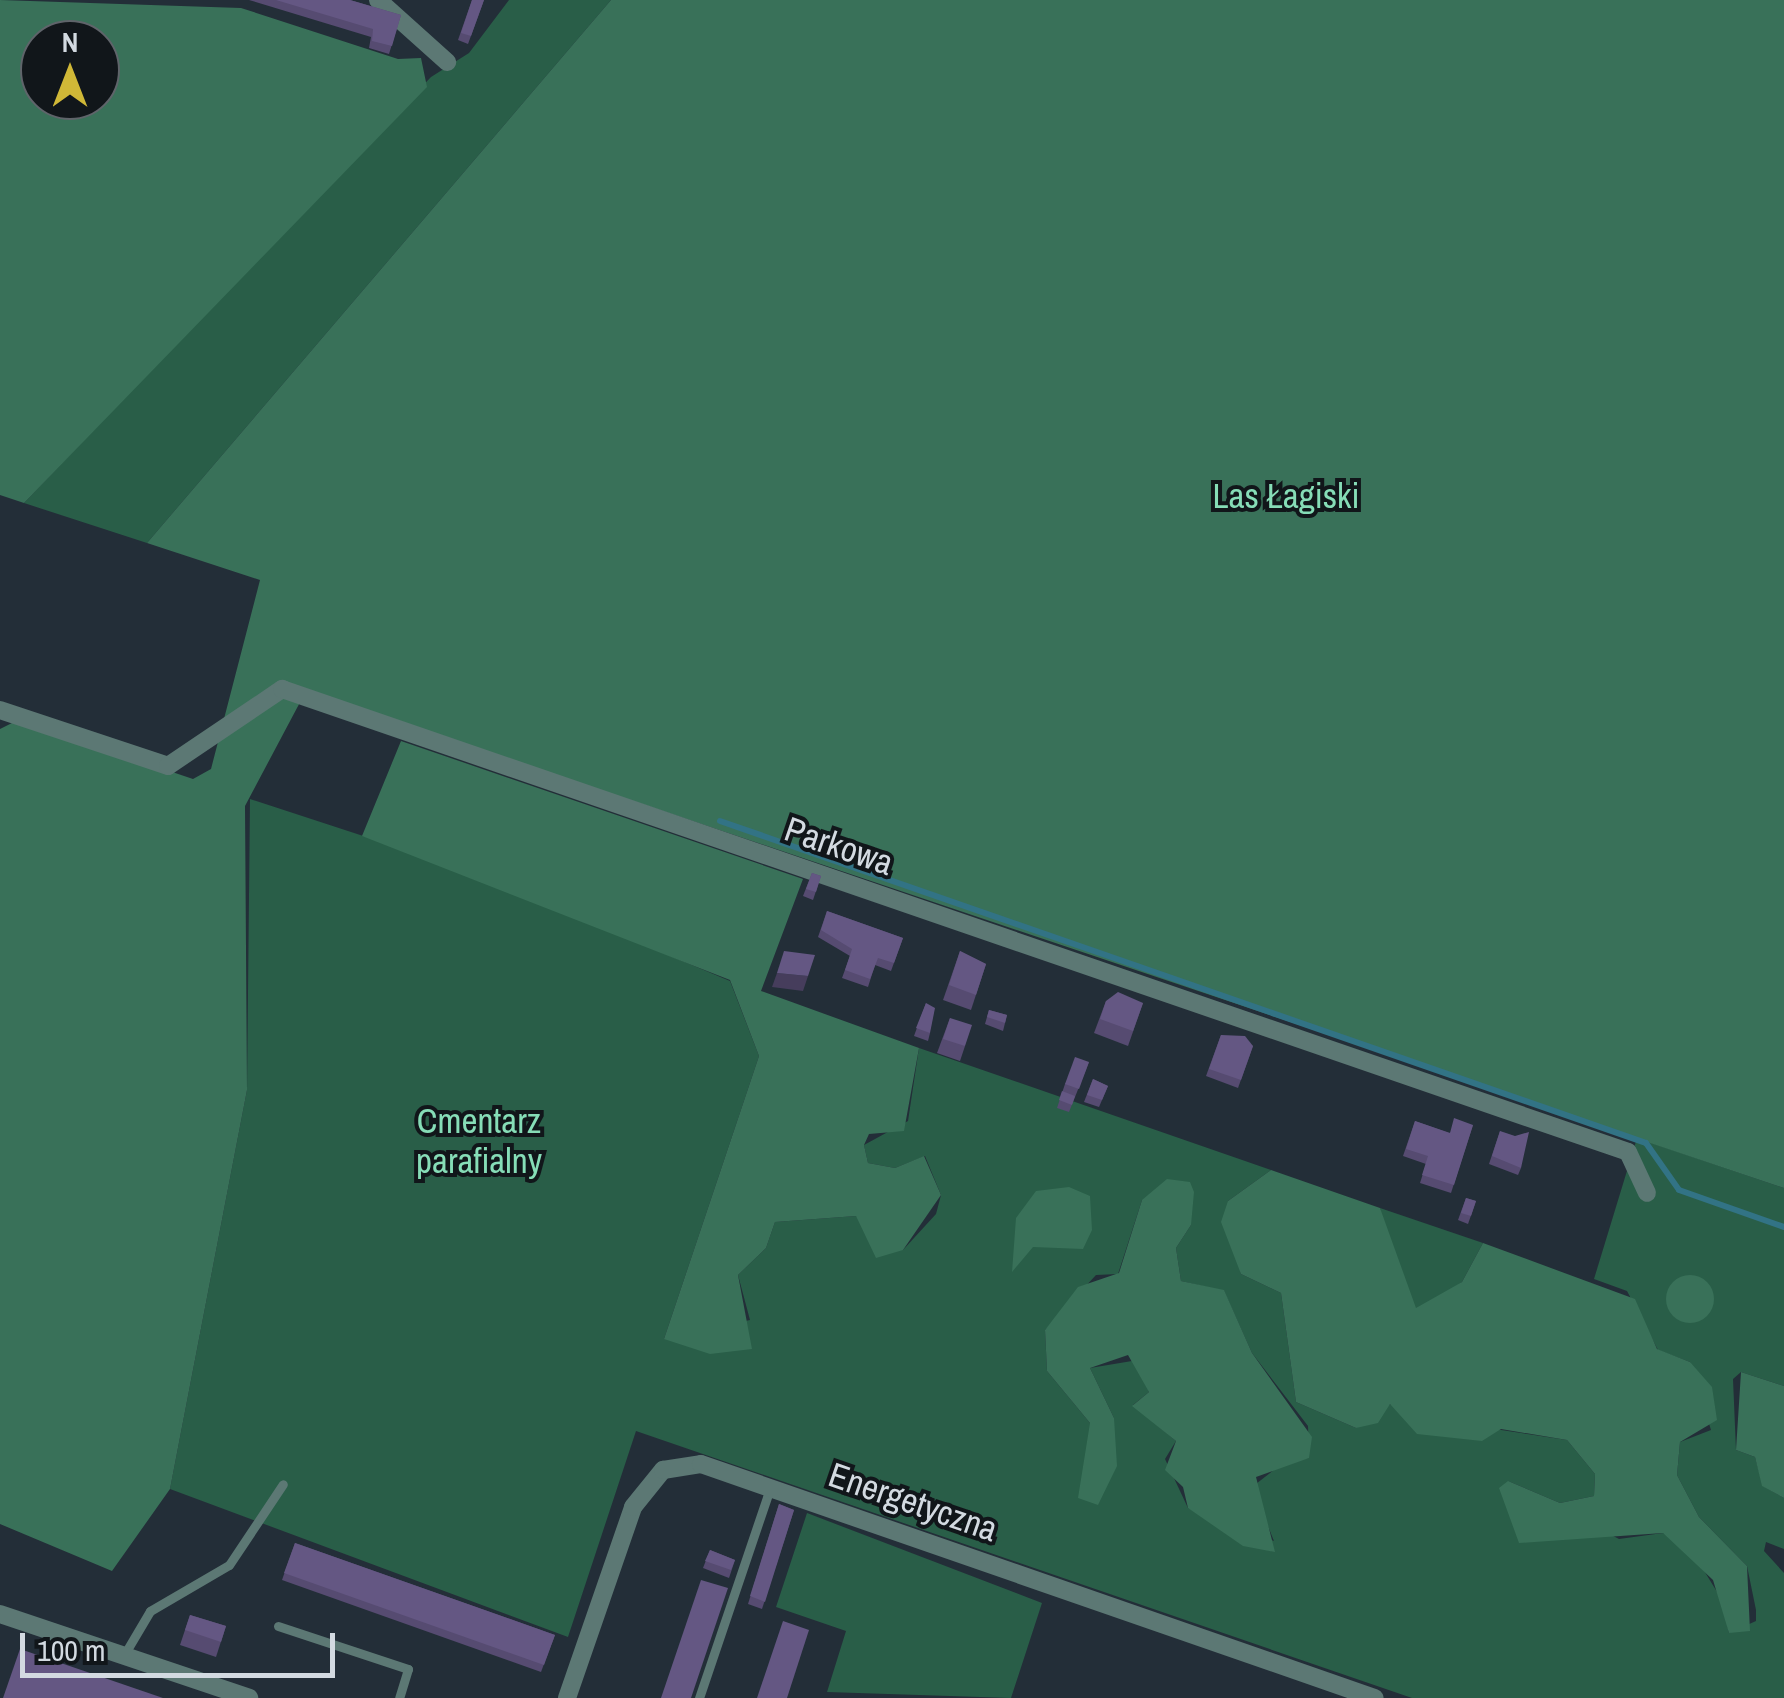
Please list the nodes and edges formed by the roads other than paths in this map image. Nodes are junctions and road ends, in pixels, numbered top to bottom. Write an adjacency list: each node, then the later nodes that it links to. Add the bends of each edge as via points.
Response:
1 (378, 0): 2 (street)
2 (447, 62)
3 (0, 710): 4 (street, Parkowa, via 168,766 282,689 1628,1152)
4 (1647, 1192)
5 (283, 1484): 9 (lane, via 229,1565 150,1612)
6 (770, 1486): 12 (street, Energetyczna, via 700,1464 663,1470 646,1484); 13 (lane); 14 (street, Energetyczna)
7 (0, 1614): 9 (street)
8 (278, 1626): 11 (lane, via 408,1670)
9 (124, 1656): 10 (street)
10 (248, 1698)
11 (399, 1698)
12 (567, 1698)
13 (700, 1698)
14 (1376, 1698)

